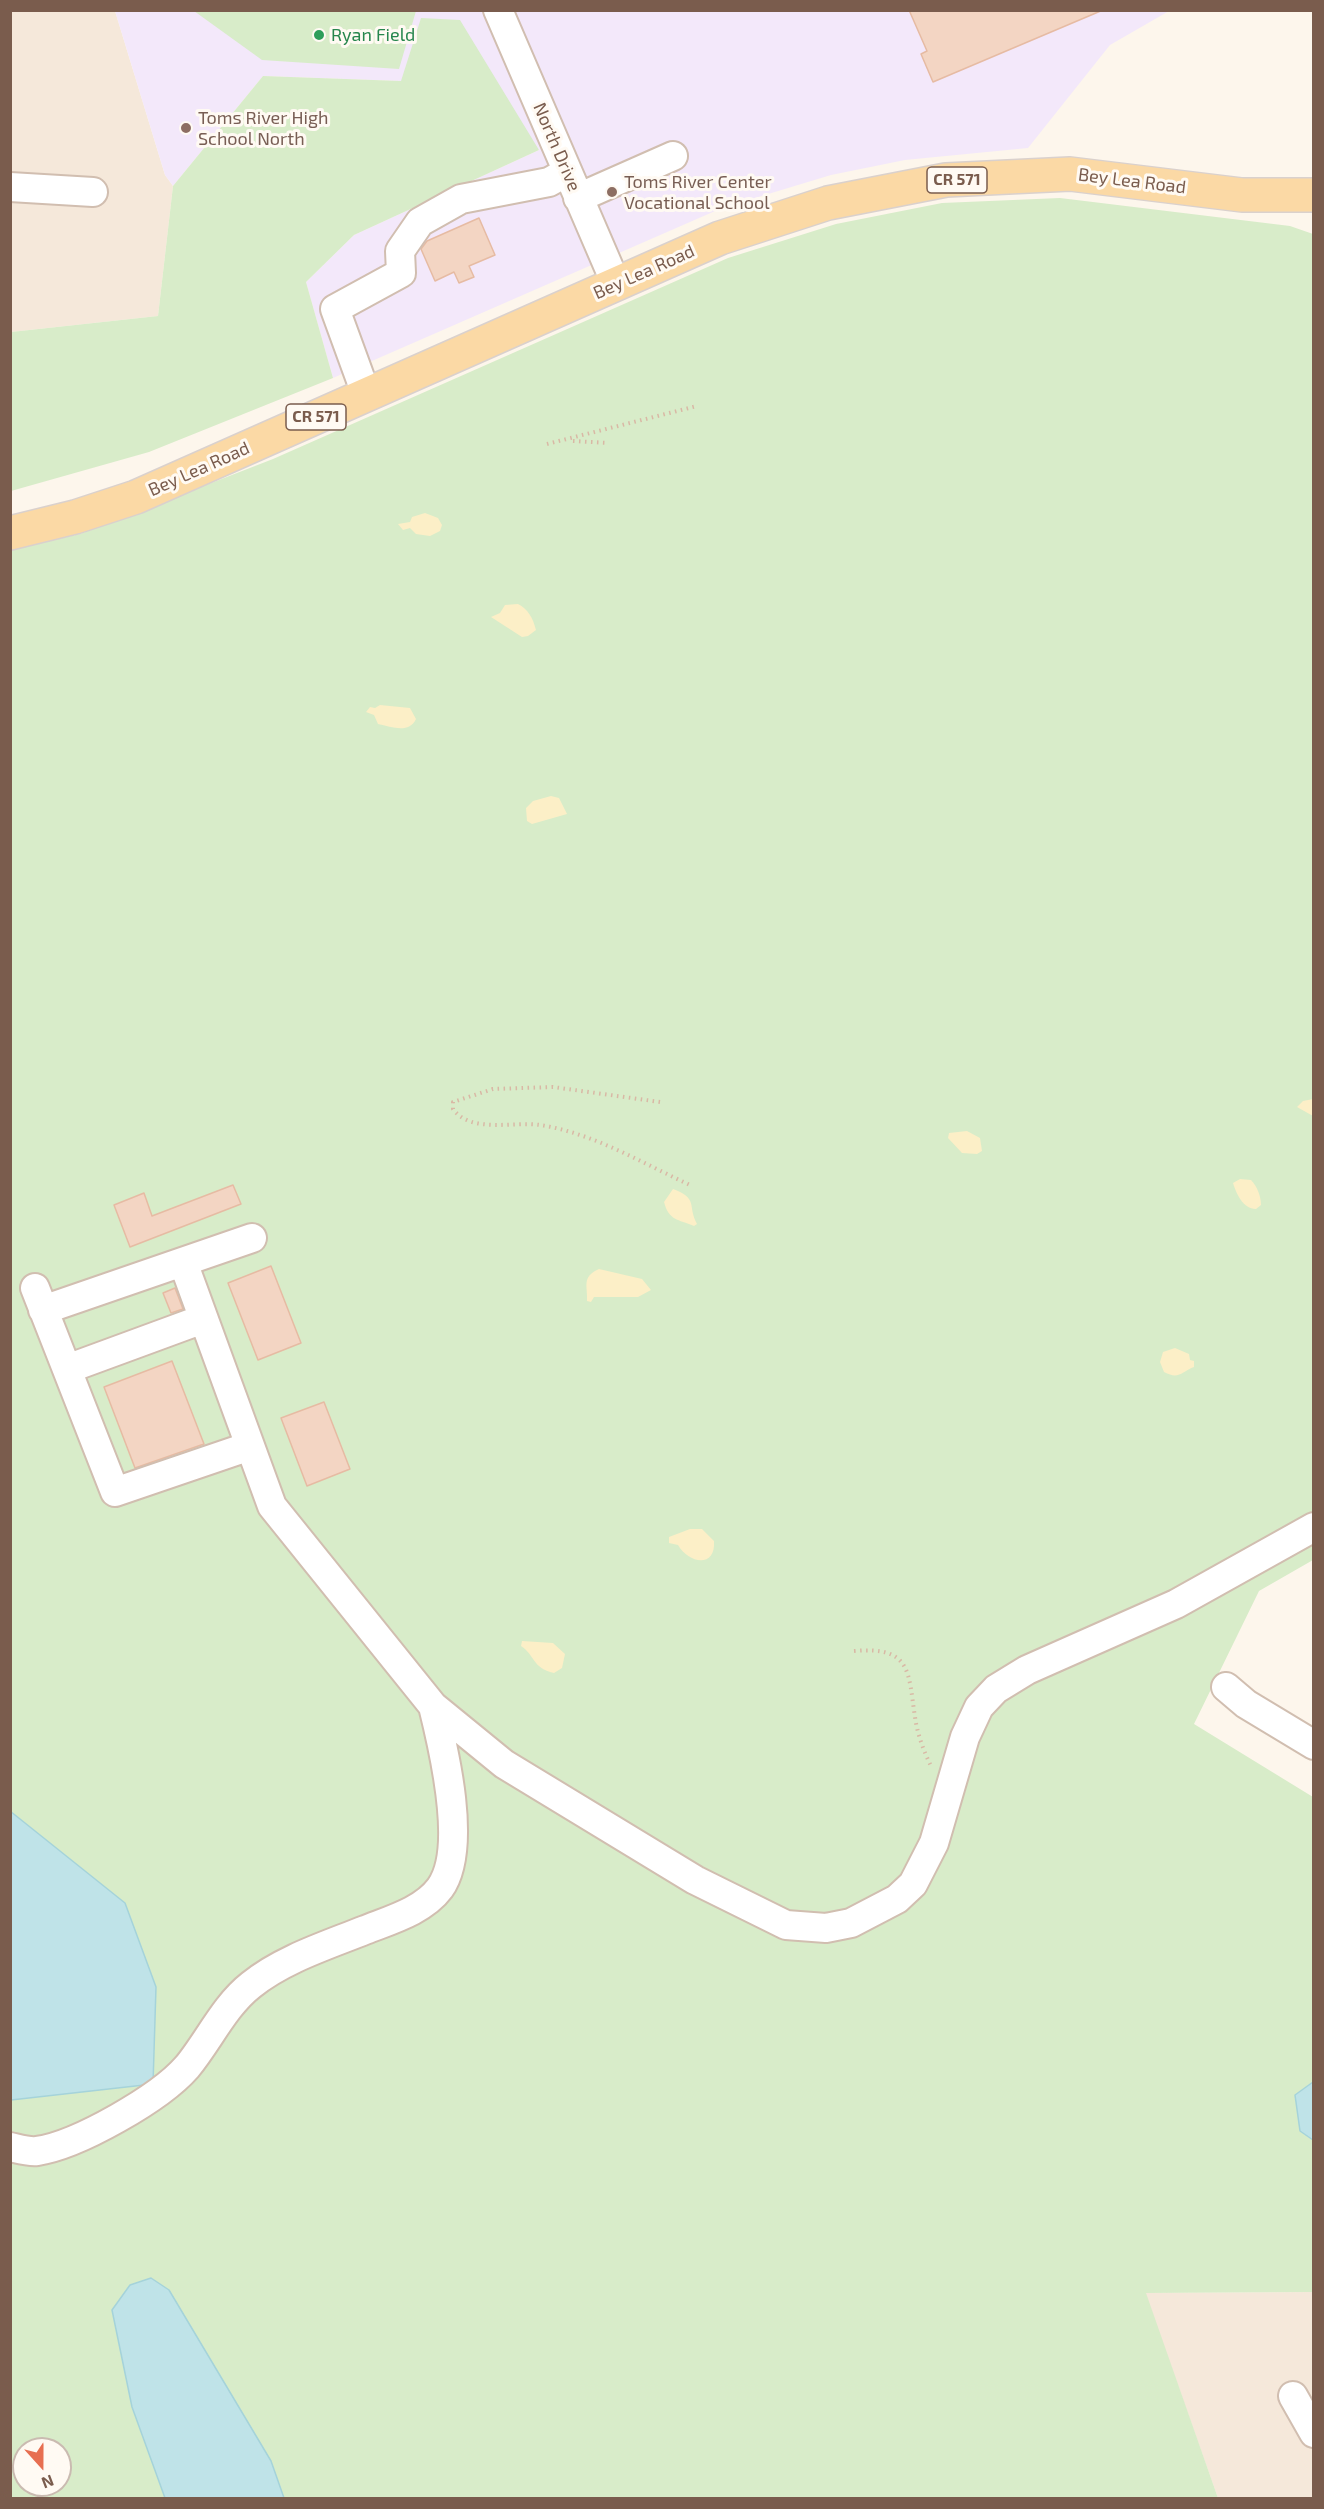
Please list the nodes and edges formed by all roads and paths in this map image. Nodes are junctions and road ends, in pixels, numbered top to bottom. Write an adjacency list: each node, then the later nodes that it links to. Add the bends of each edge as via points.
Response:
1 (498, 10): 3 (street, North Drive)
2 (673, 156): 3 (street)
3 (573, 185): 7 (street, North Drive); 8 (street, via 549,182 461,199 420,222 400,251 400,273 335,309)
4 (10, 187): 5 (street)
5 (93, 192)
6 (1314, 195): 7 (main road, Bey Lea Road / CR 571, via 1242,195 1070,174 946,180 828,202 720,238)
7 (616, 284): 8 (main road, Bey Lea Road / CR 571)
8 (366, 394): 13 (main road, Bey Lea Road / CR 571, via 136,497)
9 (697, 406): 10 (path)
10 (563, 441): 11 (path); 12 (path)
11 (608, 443)
12 (547, 444)
13 (10, 533)
14 (660, 1102): 15 (path, via 569,1088 493,1089 453,1102 453,1109 458,1117 468,1121 564,1129)
15 (690, 1185)
16 (252, 1238): 17 (street)
17 (183, 1262): 18 (street); 19 (street, via 39,1299)
18 (203, 1320): 19 (street); 20 (street)
19 (67, 1369): 20 (street, via 115,1492)
20 (250, 1446): 24 (street, via 272,1506)
21 (1314, 1527): 28 (street, via 1176,1604 1027,1670 996,1689 979,1707 965,1737)
22 (854, 1651): 28 (path, via 896,1656 907,1669 915,1720)
23 (1226, 1687): 26 (street, via 1246,1704)
24 (433, 1706): 25 (street); 27 (street)
25 (480, 1745): 27 (street); 28 (street, via 504,1764 695,1880 786,1925 826,1928 851,1923 897,1899 913,1884 934,1843)
26 (1314, 1745)
27 (447, 1764): 29 (street, via 453,1842 440,1888 412,1911 283,1965 250,1985 185,2069 150,2098 80,2138 36,2151)
28 (946, 1800)
29 (10, 2147)
30 (1293, 2396): 31 (street)
31 (1314, 2433)

